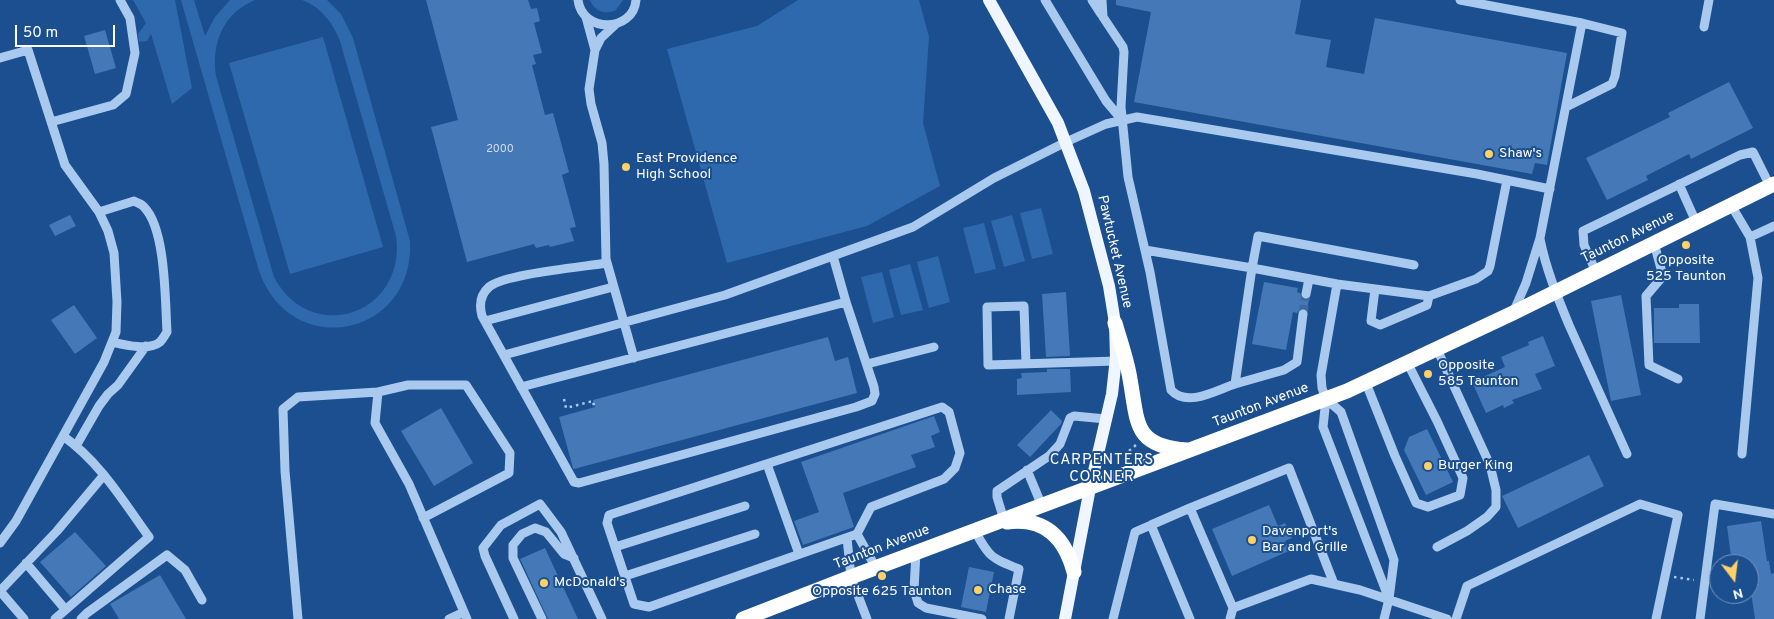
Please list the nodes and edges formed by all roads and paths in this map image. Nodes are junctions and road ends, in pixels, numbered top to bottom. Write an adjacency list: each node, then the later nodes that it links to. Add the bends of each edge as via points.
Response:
1 (120, 0): 19 (street, via 130,18 135,53 126,94 114,105)
2 (578, 0): 10 (street)
3 (636, 0): 13 (street, via 632,13)
4 (989, 0): 20 (main road, Pawtucket Avenue)
5 (1045, 0): 18 (street, via 1106,101)
6 (1092, 0): 11 (street)
7 (1102, 0): 11 (street)
8 (1460, 0): 12 (street)
9 (1709, 0): 14 (street)
10 (585, 16): 13 (street, via 597,24); 15 (street)
11 (1103, 17): 18 (street, via 1124,52)
12 (1582, 23): 17 (street); 17 (street, via 1622,33 1615,76 1608,86)
13 (616, 24): 15 (street, via 601,38)
14 (1704, 27)
15 (595, 50): 34 (street, via 589,89 602,143)
16 (0, 58): 19 (street, via 28,50)
17 (1566, 107): 24 (street)
18 (1122, 120): 20 (street); 21 (street, via 1147,118); 32 (street, via 1128,177)
19 (51, 122): 26 (street, via 65,165)
20 (1066, 142): 33 (street, via 994,178 913,227); 49 (main road, Pawtucket Avenue, via 1084,191)
21 (1507, 180): 24 (street); 44 (street, via 1488,271 1476,279)
22 (1679, 184): 23 (street, via 1753,152); 27 (street); 37 (street, via 1583,231 1584,244)
23 (1772, 185): 25 (highway, Taunton Avenue)
24 (1550, 189): 30 (street)
25 (1731, 205): 27 (highway, Taunton Avenue); 29 (street)
26 (99, 212): 51 (street, via 114,253 117,302 116,332); 52 (street, via 134,201 144,206 154,221 163,261 167,332 159,343)
27 (1696, 222): 31 (highway, Taunton Avenue)
28 (1774, 226): 29 (street)
29 (1750, 237): 75 (street, via 1758,278)
30 (1540, 238): 42 (street, via 1546,268); 46 (street, via 1526,283)
31 (1654, 243): 37 (highway, Taunton Avenue); 61 (street, via 1663,276 1646,296 1649,366)
32 (1144, 250): 36 (street); 63 (street, via 1171,390 1179,397 1190,398)
33 (833, 256): 45 (street); 50 (street, via 725,295)
34 (607, 263): 40 (street); 48 (street, via 505,279 489,287 481,299 480,308)
35 (1414, 265): 36 (street, via 1258,236)
36 (1252, 268): 38 (street); 63 (street)
37 (1596, 272): 42 (highway, Taunton Avenue)
38 (1309, 279): 39 (street); 43 (street)
39 (1338, 284): 41 (street); 67 (street, via 1321,375)
40 (613, 287): 48 (street); 50 (street)
41 (1375, 289): 44 (street); 44 (street, via 1371,321 1380,324 1427,305)
42 (1556, 292): 46 (highway, Taunton Avenue); 74 (street)
43 (1306, 294)
44 (1429, 296)
45 (846, 302): 56 (street); 58 (street)
46 (1512, 313): 54 (highway, Taunton Avenue)
47 (1303, 314): 63 (street, via 1297,362 1284,370)
48 (485, 321): 55 (street)
49 (1115, 322): 57 (main road, Pawtucket Avenue); 73 (highway, via 1141,430 1160,446)
50 (623, 324): 55 (street); 56 (street)
51 (112, 342): 52 (street); 70 (street)
52 (146, 346): 72 (street, via 98,406)
53 (934, 347): 58 (street)
54 (1437, 349): 60 (highway, Taunton Avenue); 94 (street, via 1490,465 1496,490 1496,507 1487,518)
55 (504, 355): 64 (street)
56 (634, 358): 64 (street)
57 (1116, 361): 59 (street); 69 (main road, Pawtucket Avenue)
58 (868, 364): 64 (street, via 875,394 872,402 579,483 574,482)
59 (1026, 364): 59 (street, via 988,366 987,307 1024,306)
60 (1408, 364): 62 (highway, Taunton Avenue); 62 (street, via 1463,478 1460,494 1428,507 1416,503)
61 (1678, 379)
62 (1366, 383): 67 (highway, Taunton Avenue)
63 (1235, 384)
64 (522, 387)
65 (378, 392): 85 (street, via 374,423 409,484); 85 (street, via 408,385 466,385 510,453 509,473); 115 (street, via 298,397 283,409)
66 (564, 399): 68 (path, via 566,408 593,401)
67 (1326, 399): 73 (highway, Taunton Avenue); 106 (street, via 1323,427); 106 (street, via 1341,412 1394,560)
68 (594, 406)
69 (1106, 419): 78 (street, via 1070,418 1060,444 1049,456); 80 (main road, Pawtucket Avenue)
70 (63, 436): 72 (street); 92 (street, via 16,521)
71 (1139, 443): 76 (path)
72 (76, 446): 79 (street)
73 (1190, 450): 80 (highway, Taunton Avenue)
74 (1627, 454)
75 (1742, 454)
76 (1124, 455)
77 (767, 464): 90 (street, via 926,411 942,407 950,412 960,453 955,468 944,479 871,507); 93 (street, via 609,515 607,524); 96 (street)
78 (1027, 470): 82 (street); 86 (street, via 997,491)
79 (104, 475): 98 (street); 109 (street, via 149,537)
80 (1090, 488): 82 (highway, Taunton Avenue); 100 (main road, Pawtucket Avenue)
81 (745, 506): 93 (street)
82 (1042, 506): 86 (highway, Taunton Avenue)
83 (1190, 508): 87 (street); 105 (street, via 1289,468); 108 (street)
84 (1773, 516): 104 (street, via 1715,504)
85 (423, 518): 110 (street)
86 (1000, 522): 88 (highway, Taunton Avenue); 100 (highway, via 1028,523 1049,530 1062,542)
87 (1151, 525): 125 (street, via 1135,532); 126 (street)
88 (976, 530): 95 (highway, Taunton Avenue); 123 (street, via 992,557 1019,568)
89 (755, 534): 101 (street)
90 (857, 534): 91 (street); 99 (street)
91 (847, 538): 96 (street); 103 (street)
92 (0, 543)
93 (615, 547): 101 (street)
94 (1437, 547)
95 (916, 552): 99 (highway, Taunton Avenue); 122 (street, via 914,590 918,603 926,608)
96 (799, 554): 101 (street, via 649,607 634,604)
97 (574, 558): 117 (street, via 561,532 540,504 502,524 483,548); 118 (street, via 564,554 546,532 535,528 522,534 513,545 513,558); 119 (street)
98 (26, 563): 109 (street); 113 (street, via 0,591)
99 (876, 568): 103 (highway, Taunton Avenue)
100 (1074, 572): 124 (main road, Pawtucket Avenue)
101 (624, 576)
102 (1665, 576): 104 (path); 130 (street, via 1678,515 1640,504 1467,586); 131 (street)
103 (851, 577): 111 (highway, Taunton Avenue); 121 (street)
104 (1705, 582): 132 (street)
105 (1334, 584): 106 (street); 108 (street, via 1311,579)
106 (1389, 599): 128 (street); 129 (street)
107 (202, 600): 112 (street, via 185,570 166,555)
108 (1233, 608): 127 (street)
109 (65, 609): 114 (street)
110 (466, 615): 116 (street)
111 (767, 615): 120 (highway, Taunton Avenue)
112 (86, 617)
113 (24, 619)
114 (55, 619)
115 (298, 619)
116 (449, 619)
117 (514, 619)
118 (542, 619)
119 (602, 619)
120 (743, 619)
121 (867, 619)
122 (982, 619)
123 (1009, 619)
124 (1065, 619)
125 (1113, 619)
126 (1190, 619)
127 (1230, 619)
128 (1384, 619)
129 (1447, 619)
130 (1456, 619)
131 (1656, 619)
132 (1700, 619)

